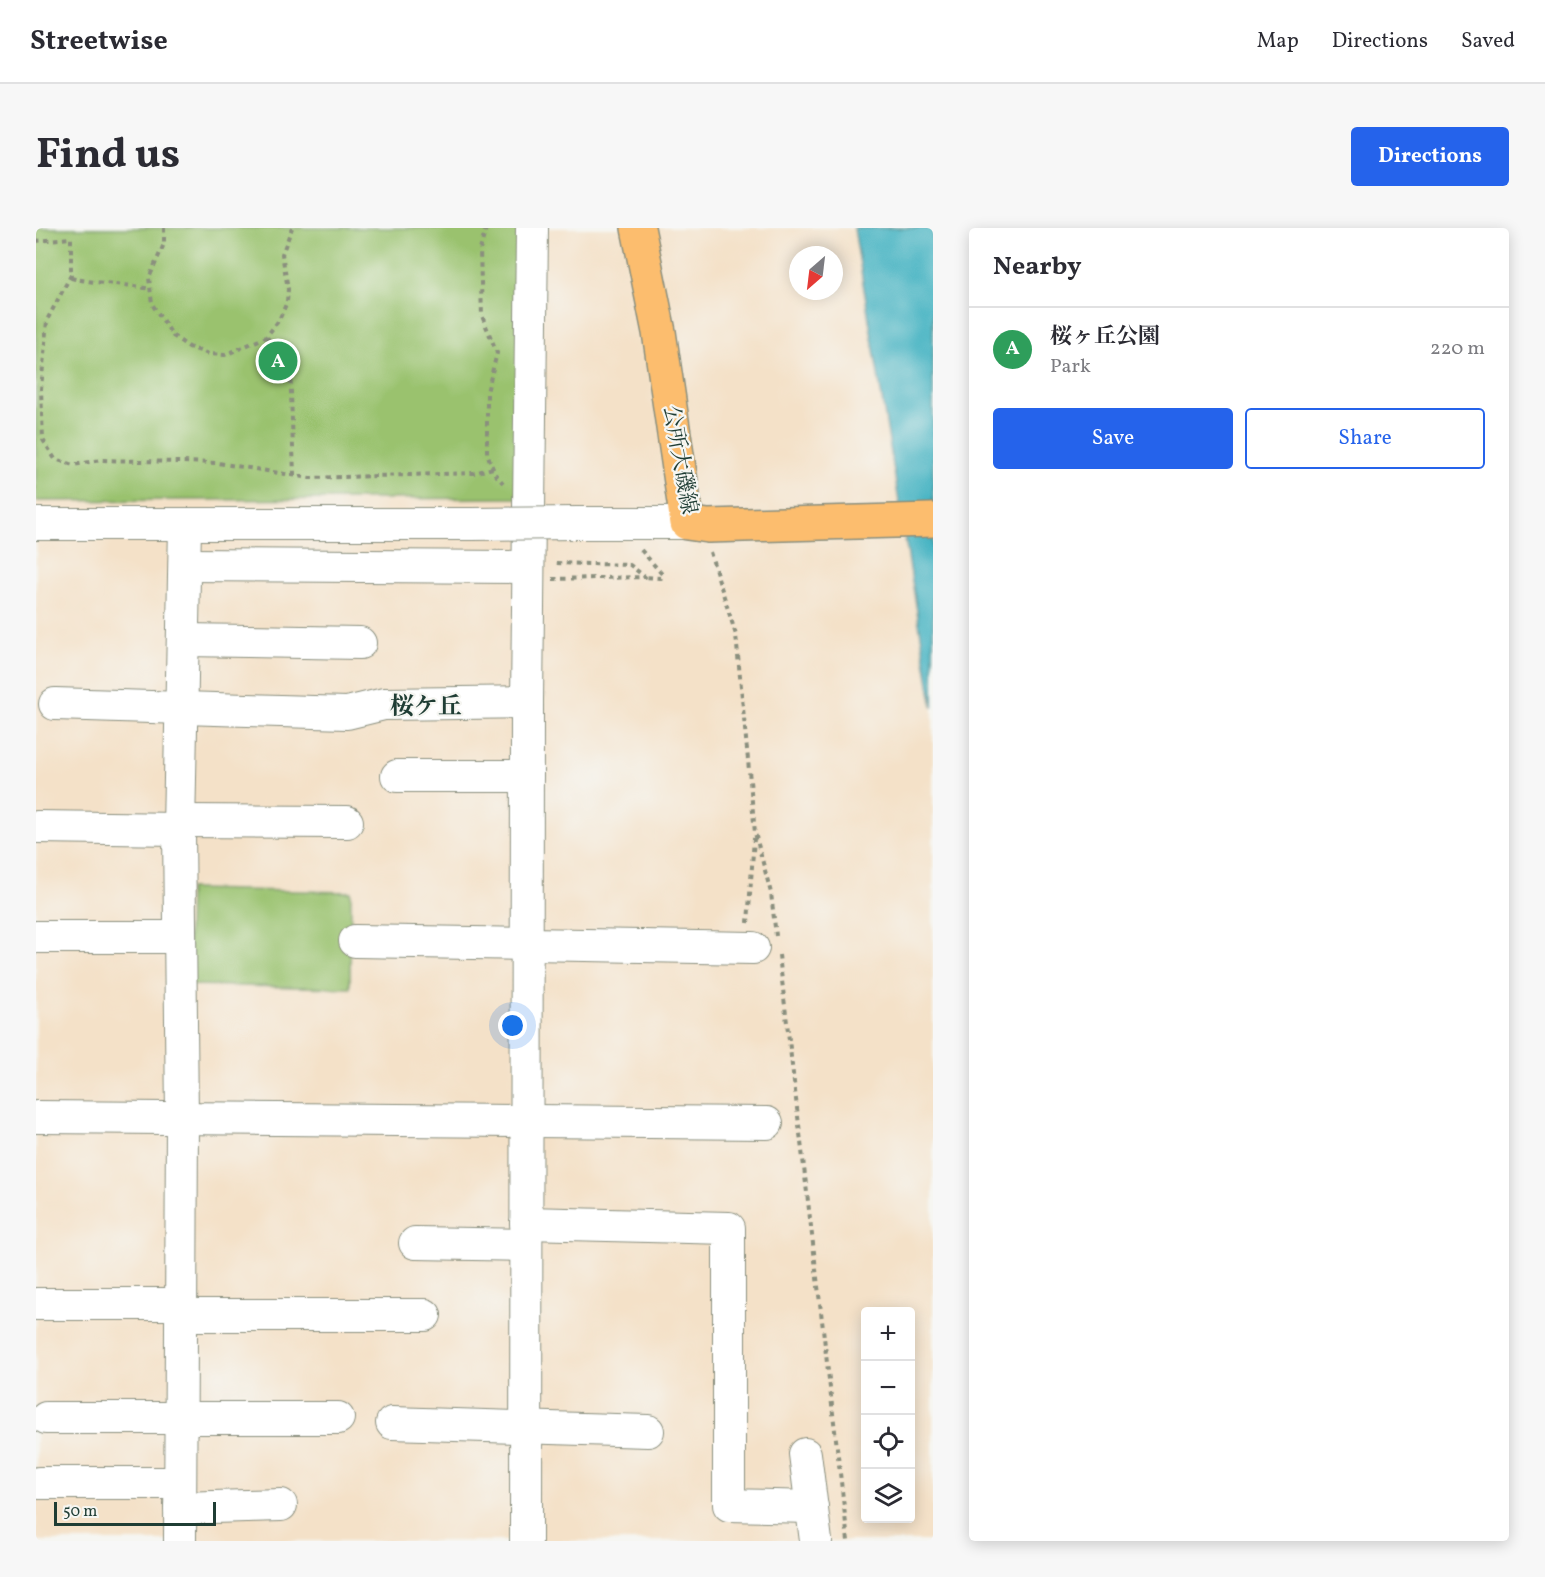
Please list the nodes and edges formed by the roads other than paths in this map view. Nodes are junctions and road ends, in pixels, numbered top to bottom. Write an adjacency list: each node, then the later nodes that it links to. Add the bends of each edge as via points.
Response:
1 (532, 228): 8 (street, via 530,494)
2 (638, 228): 6 (main road, 公所大磯線)
3 (933, 520): 6 (main road, 公所大磯線)
4 (36, 524): 5 (street)
5 (185, 525): 6 (street, bridge, via 579,523); 7 (street)
6 (705, 530)
7 (185, 565): 8 (street); 9 (street)
8 (544, 568): 11 (street)
9 (184, 640): 10 (street); 13 (street)
10 (360, 643)
11 (527, 702): 13 (street, via 384,704 348,713); 15 (street)
12 (55, 704): 13 (street)
13 (180, 707): 17 (street)
14 (397, 776): 15 (street)
15 (527, 776): 22 (street)
16 (347, 822): 17 (street)
17 (180, 825): 18 (street); 20 (street)
18 (37, 827)
19 (36, 937): 20 (street)
20 (180, 938): 25 (street)
21 (356, 941): 22 (street)
22 (526, 945): 23 (street); 26 (street)
23 (763, 946)
24 (36, 1117): 25 (street)
25 (182, 1118): 26 (street); 31 (street)
26 (526, 1121): 27 (street); 28 (street)
27 (767, 1123)
28 (526, 1234): 29 (street); 37 (street); 43 (street, via 729,1228 729,1505)
29 (415, 1244)
30 (36, 1304): 31 (street)
31 (181, 1309): 32 (street); 34 (street)
32 (425, 1315)
33 (46, 1418): 34 (street)
34 (180, 1418): 35 (street); 41 (street)
35 (338, 1418)
36 (392, 1423): 37 (street)
37 (526, 1428): 38 (street); 45 (street)
38 (648, 1431)
39 (805, 1454): 43 (street)
40 (39, 1483): 41 (street)
41 (180, 1496): 42 (street); 44 (street)
42 (281, 1505)
43 (812, 1507): 46 (street)
44 (180, 1541)
45 (526, 1541)
46 (816, 1541)

